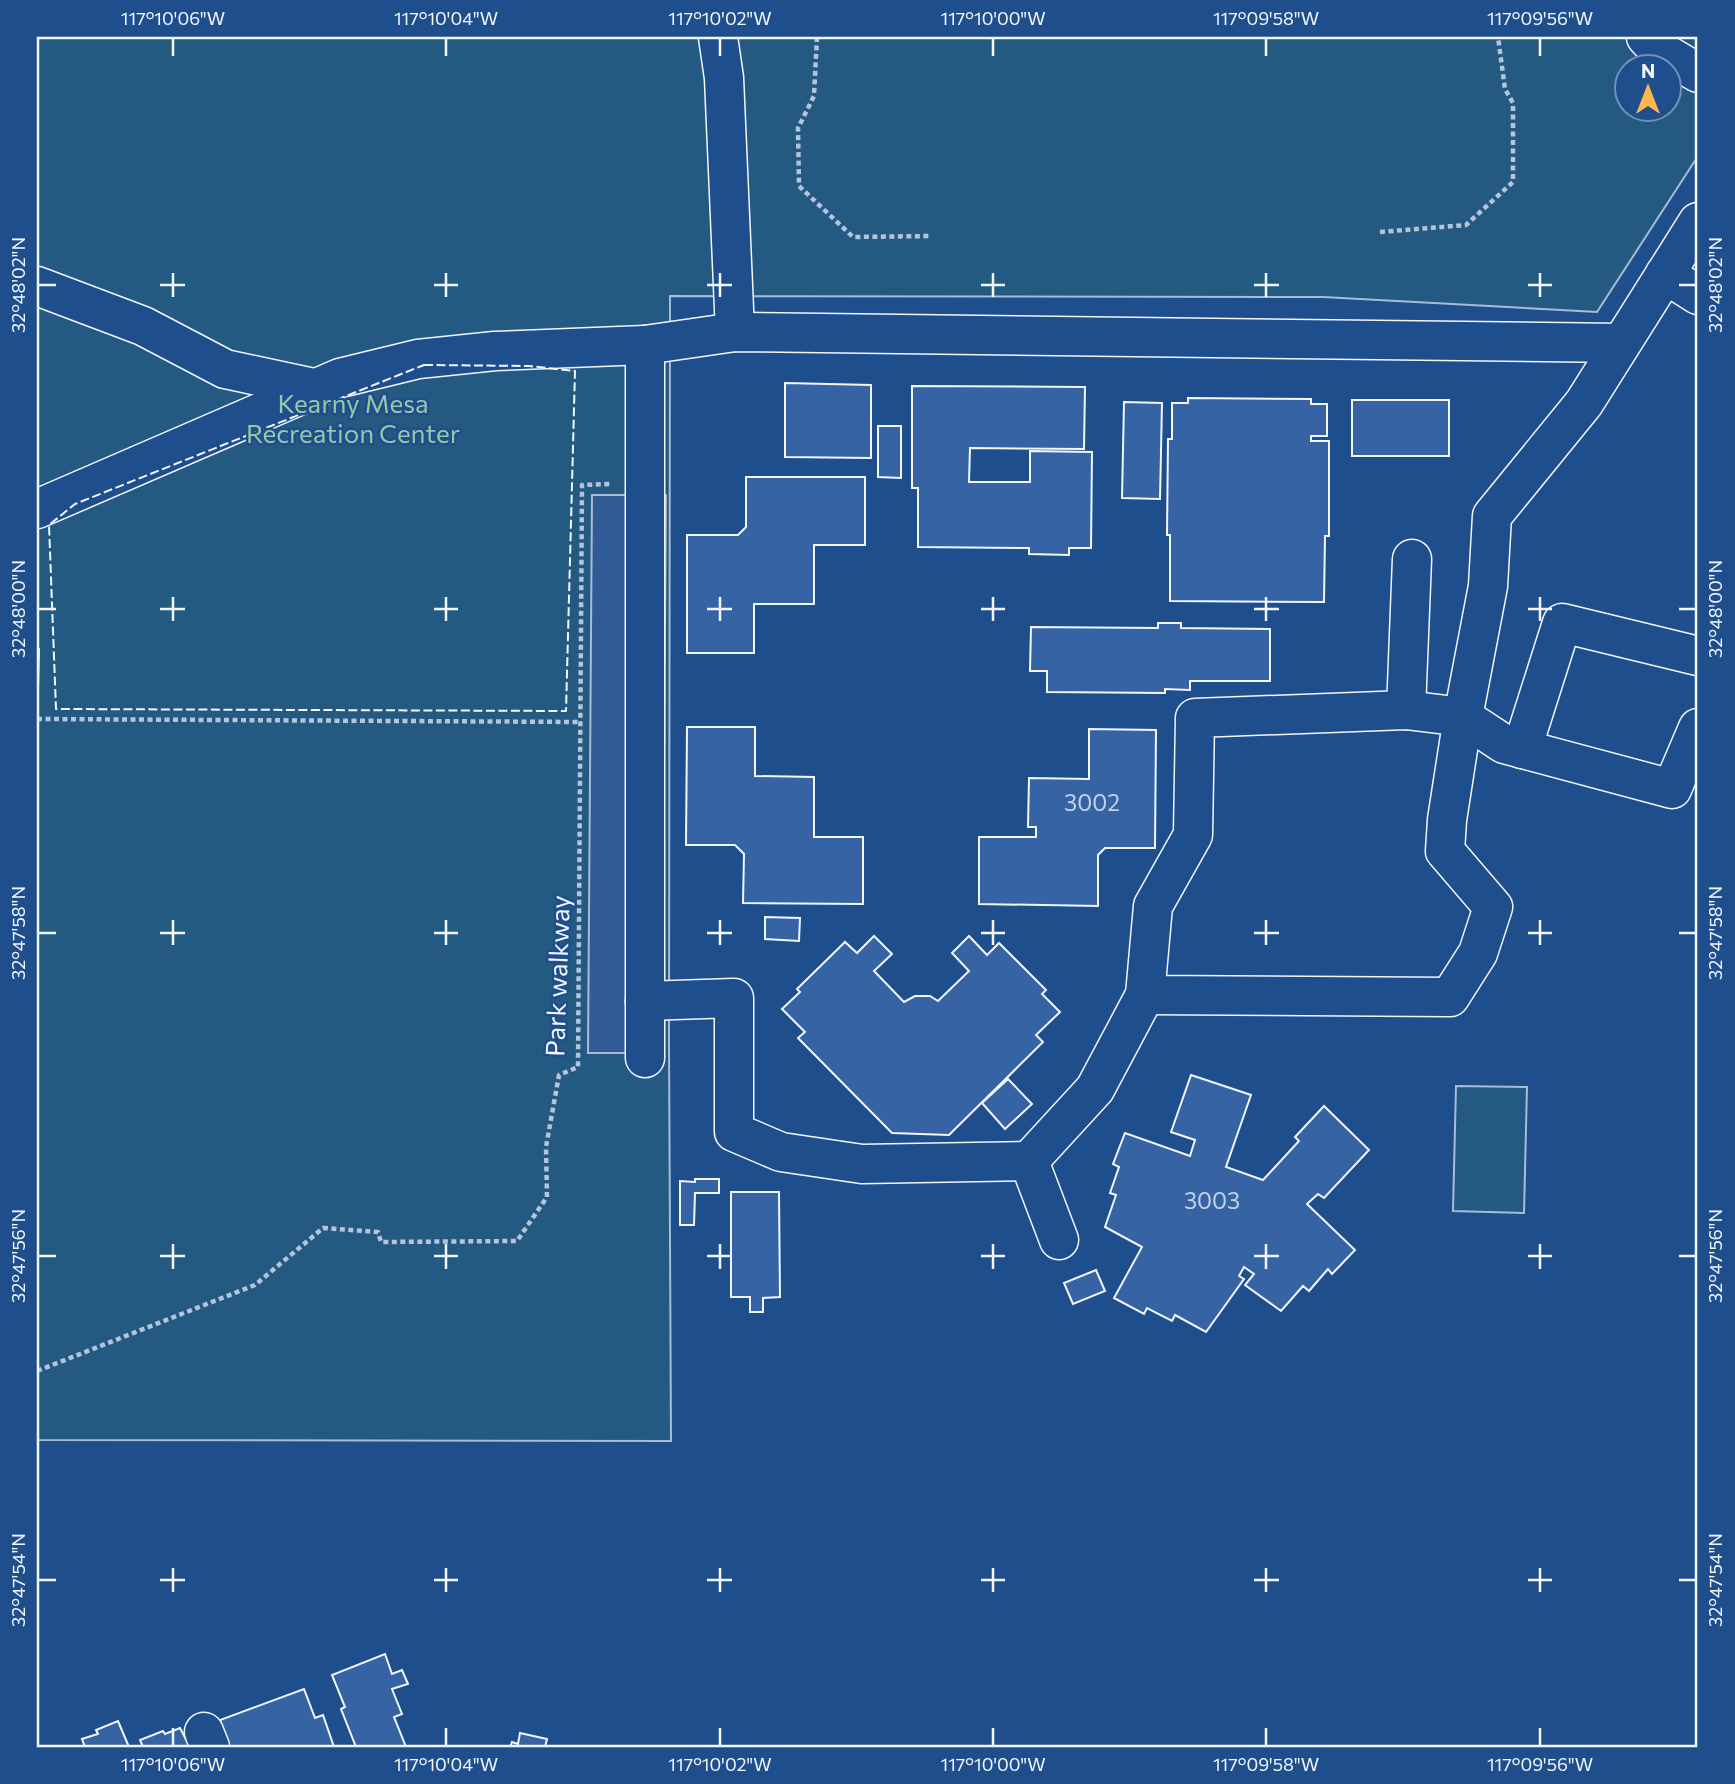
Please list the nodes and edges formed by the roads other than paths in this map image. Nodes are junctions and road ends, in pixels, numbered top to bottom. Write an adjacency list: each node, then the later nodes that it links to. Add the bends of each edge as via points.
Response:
1 (718, 37): 8 (street, via 724,78)
2 (1646, 37): 3 (street)
3 (1698, 73)
4 (1698, 222): 5 (street)
5 (1665, 274): 7 (street); 9 (street)
6 (37, 286): 11 (street, via 143,326 225,369)
7 (1698, 295)
8 (735, 331): 9 (street); 10 (street)
9 (1621, 343): 16 (street, via 1584,403 1492,516 1489,586)
10 (645, 345): 11 (street, via 418,359); 20 (street)
11 (314, 388): 12 (street)
12 (37, 509)
13 (1412, 559): 15 (street)
14 (1698, 656): 18 (street, via 1562,623)
15 (1406, 710): 16 (street); 19 (street, via 1195,719 1193,835 1153,906)
16 (1463, 717): 18 (street, via 1504,744); 19 (street, via 1445,851 1493,907 1478,953 1450,997)
17 (1698, 728): 18 (street, via 1672,789)
18 (1522, 749)
19 (1145, 995): 22 (street, via 1095,1089)
20 (645, 1001): 21 (street); 22 (street, via 734,998 734,1149 862,1164)
21 (645, 1058)
22 (1029, 1161): 23 (street)
23 (1059, 1240)

